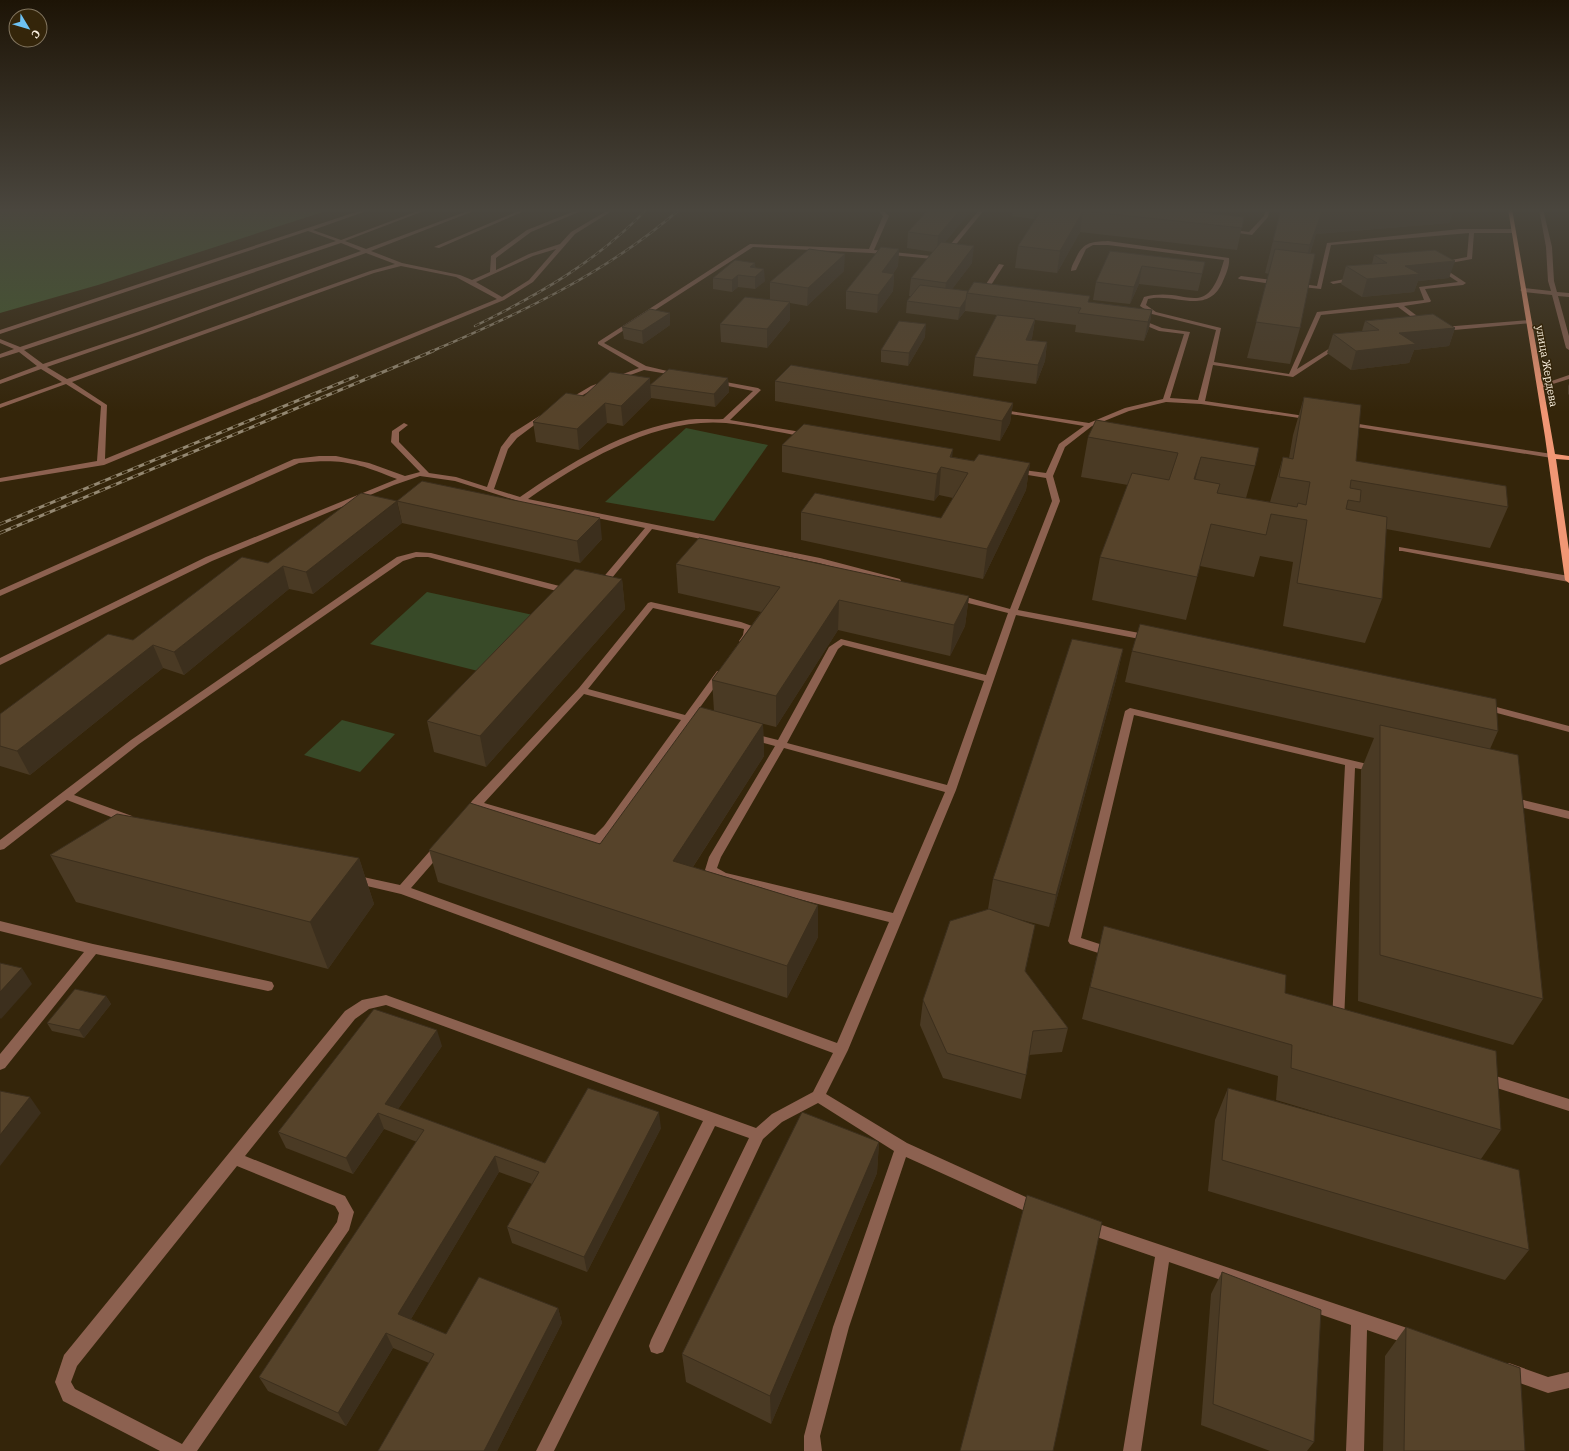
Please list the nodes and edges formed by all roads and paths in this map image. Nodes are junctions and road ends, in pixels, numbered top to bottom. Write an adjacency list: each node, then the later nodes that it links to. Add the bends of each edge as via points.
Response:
1 (168, 277): 29 (street)
2 (235, 277): 33 (street)
3 (297, 277): 36 (street)
4 (359, 277): 42 (street)
5 (460, 277): 17 (street)
6 (484, 277): 17 (street)
7 (535, 277): 23 (street)
8 (703, 277): 37 (street, via 600,343)
9 (994, 277): 22 (street, via 980,297)
10 (1221, 277): 35 (street, via 1217,289 1207,299 1160,295 1146,298 1143,306 1154,314 1219,329)
11 (1322, 277): 15 (street, via 1319,288)
12 (1454, 277): 24 (street, via 1464,283 1421,288 1428,301)
13 (1521, 277): 19 (main road, улица Жердева)
14 (1551, 277): 20 (street)
15 (1241, 278)
16 (1362, 278): 18 (street)
17 (472, 282): 23 (street)
18 (1332, 282)
19 (1523, 290): 20 (street); 26 (main road, улица Жердева)
20 (1555, 294): 21 (street); 32 (street)
21 (1569, 295)
22 (988, 298)
23 (502, 299): 59 (street)
24 (1400, 305): 27 (street); 39 (street, via 1319,313)
25 (1132, 318): 45 (street, via 1161,330 1188,333)
26 (1528, 322): 28 (street); 44 (main road, улица Жердева)
27 (1426, 325)
28 (1438, 329)
29 (0, 332)
30 (0, 341): 33 (street)
31 (1341, 343): 39 (street)
32 (1569, 348)
33 (19, 349): 34 (street); 36 (street)
34 (0, 356)
35 (1211, 363): 39 (street); 46 (street)
36 (41, 366): 42 (street); 43 (street)
37 (644, 368): 38 (street); 47 (street, via 593,387)
38 (682, 375)
39 (1291, 376)
40 (1569, 377): 44 (street)
41 (705, 380): 52 (street, via 758,390)
42 (67, 381): 48 (street); 59 (street, via 104,405)
43 (0, 382)
44 (1540, 386): 57 (main road, улица Жердева)
45 (1166, 400): 46 (street); 55 (street, via 1127,409)
46 (1201, 402): 51 (street)
47 (562, 405)
48 (0, 406)
49 (988, 408): 55 (street)
50 (549, 412): 65 (street, via 514,436 504,449)
51 (1319, 420)
52 (725, 421): 56 (street); 66 (street, via 684,423 644,433 592,455 555,476)
53 (1335, 422): 57 (street)
54 (404, 425): 61 (street, via 396,431 395,442)
55 (1090, 425): 62 (street, via 1062,446)
56 (818, 437)
57 (1552, 456): 58 (main road); 69 (main road, улица Жердева)
58 (1569, 458)
59 (101, 463): 64 (street)
60 (1010, 470): 62 (street)
61 (427, 475): 63 (street, via 420,474); 65 (street, via 456,479)
62 (1049, 476): 75 (street, via 1056,501)
63 (405, 479): 73 (street, via 377,467 348,460 326,458 297,461); 78 (street, via 209,558)
64 (0, 480)
65 (490, 490): 66 (street)
66 (521, 500): 67 (street)
67 (650, 527): 70 (street, via 820,561); 71 (street, via 604,582)
68 (1402, 549): 69 (street)
69 (1569, 580)
70 (905, 584)
71 (592, 586)
72 (580, 590): 91 (street, via 574,593 428,555 416,554 400,559 135,742)
73 (0, 593)
74 (944, 594): 75 (street)
75 (1013, 612): 76 (street); 80 (street)
76 (1161, 640)
77 (739, 648): 81 (street, via 748,635 749,628 651,605)
78 (0, 662)
79 (725, 667): 83 (street)
80 (990, 679): 87 (street, via 840,642 834,647); 90 (street)
81 (582, 690): 83 (street); 93 (street)
82 (1472, 704): 85 (street)
83 (687, 719): 84 (street); 93 (street, via 608,829 597,840)
84 (701, 723)
85 (1569, 729)
86 (738, 733): 87 (street)
87 (781, 745): 90 (street); 101 (street, via 715,857 711,870 723,876)
88 (1350, 763): 89 (street); 104 (street, via 1130,711 1074,941); 106 (street)
89 (1388, 772)
90 (951, 790): 101 (street)
91 (66, 796): 96 (street); 98 (street)
92 (1501, 799): 94 (street)
93 (476, 804): 95 (street)
94 (1569, 815)
95 (461, 821)
96 (140, 823)
97 (447, 839): 100 (street)
98 (0, 846)
99 (339, 876): 100 (street)
100 (403, 890): 107 (street)
101 (897, 919): 107 (street)
102 (0, 926): 103 (street)
103 (94, 949): 105 (street); 108 (street)
104 (1119, 954)
105 (268, 986)
106 (1333, 1030)
107 (840, 1050): 110 (street)
108 (0, 1064)
109 (1472, 1075): 111 (street)
110 (818, 1096): 113 (street, via 777,1118); 114 (street)
111 (1569, 1105)
112 (712, 1118): 113 (street); 115 (street, via 386,1000 366,1004 350,1015); 126 (street)
113 (758, 1135): 121 (street)
114 (902, 1148): 116 (street); 127 (street, via 841,1327 812,1436)
115 (234, 1158): 124 (street, via 70,1361 63,1382 69,1394); 125 (street, via 340,1201 348,1212 344,1226)
116 (1051, 1214)
117 (1073, 1222): 118 (street)
118 (1163, 1253): 119 (street); 128 (street)
119 (1359, 1320): 120 (street); 129 (street)
120 (1427, 1343)
121 (657, 1346)
122 (1495, 1367): 123 (street, via 1548,1385)
123 (1569, 1380)
124 (178, 1451)
125 (187, 1451)
126 (545, 1451)
127 (813, 1451)
128 (1132, 1451)
129 (1355, 1451)

